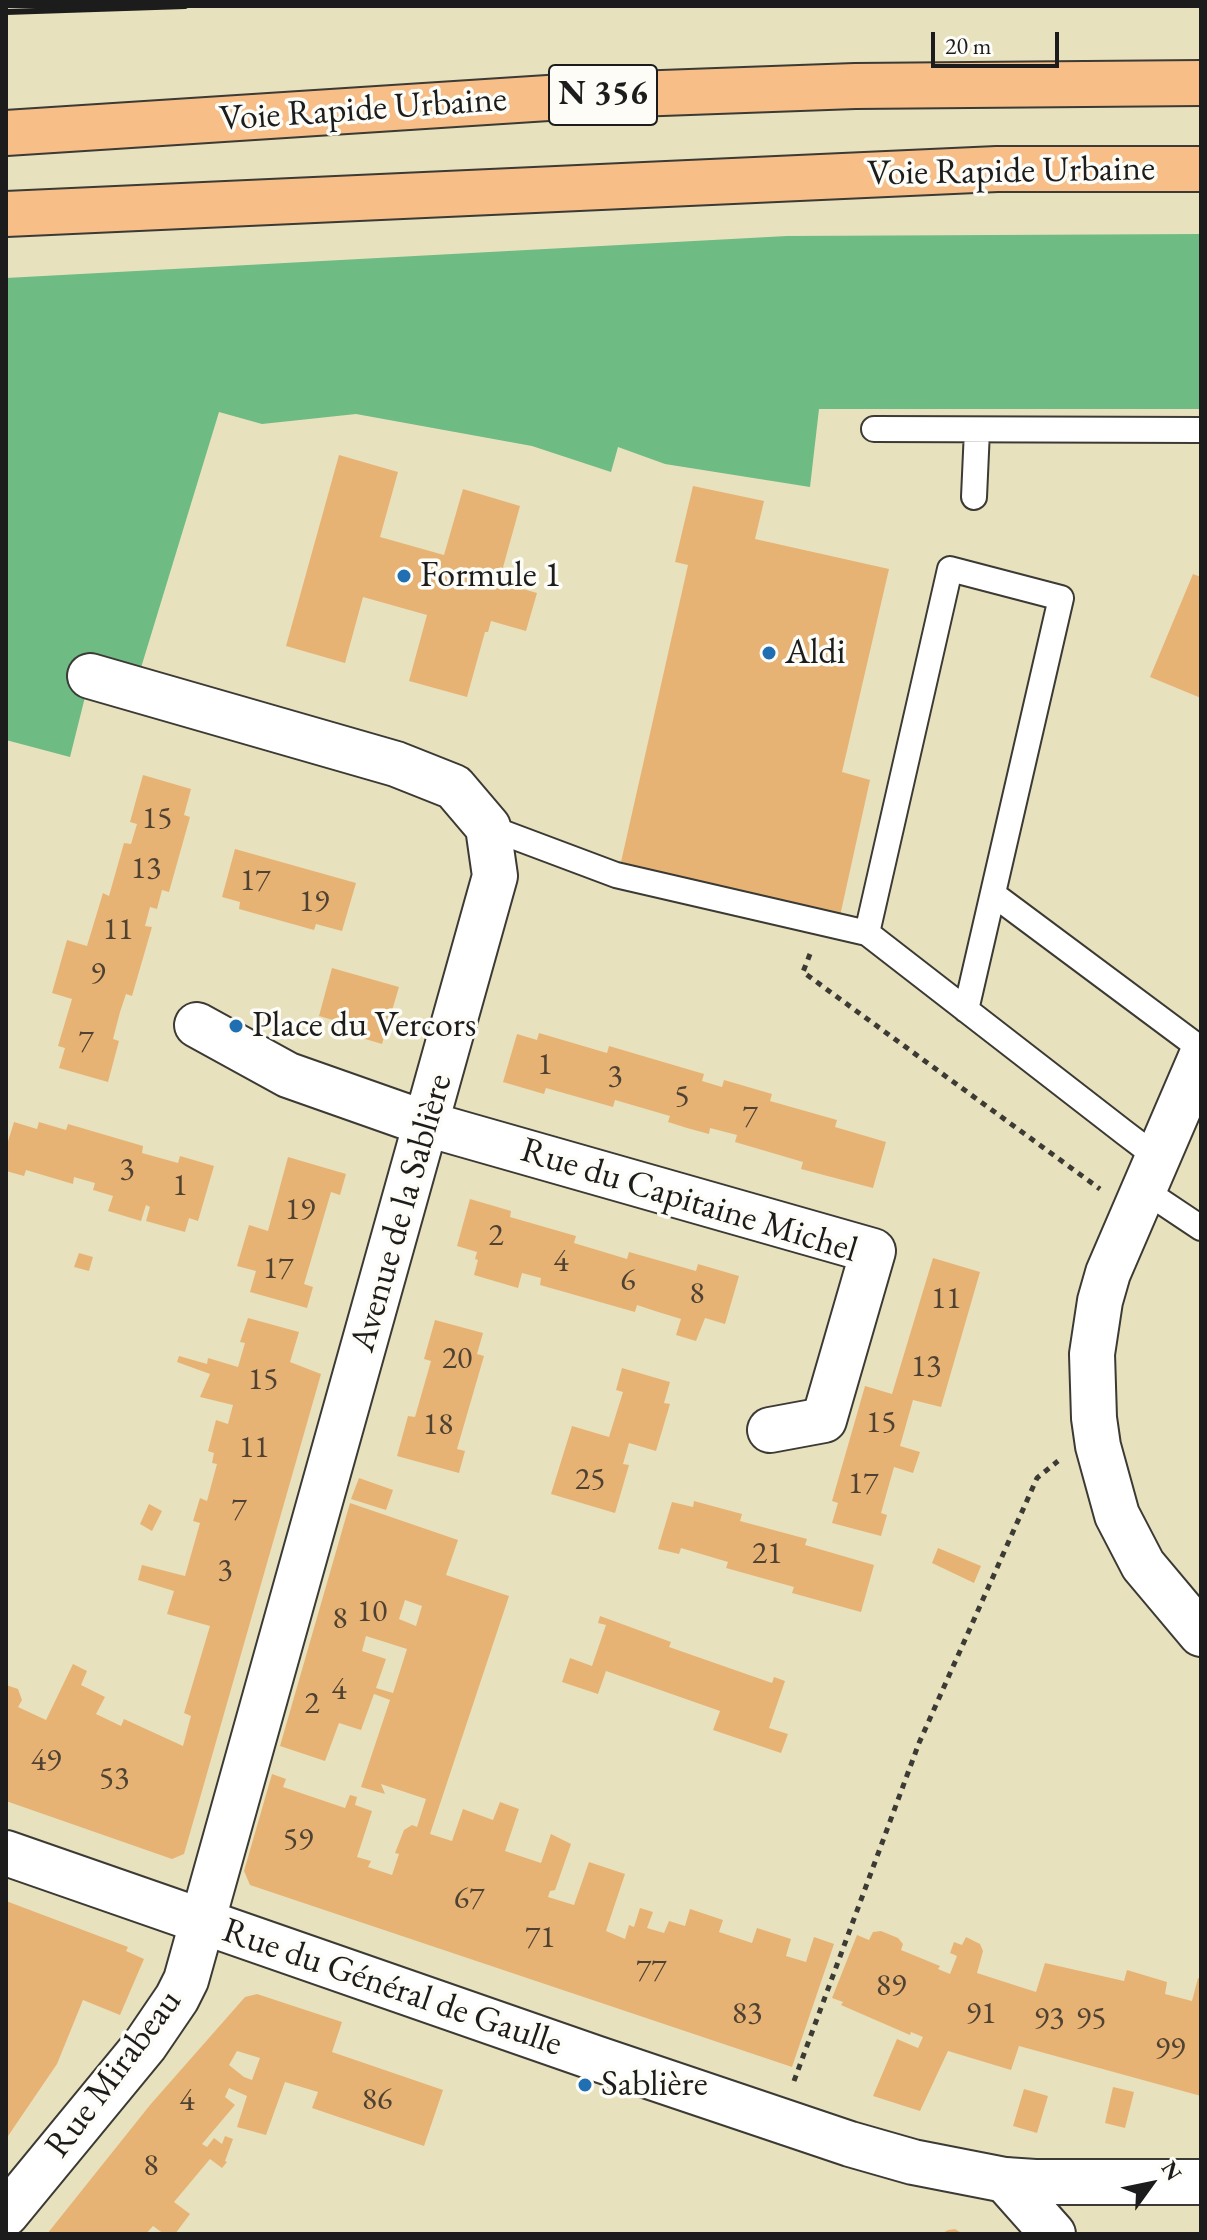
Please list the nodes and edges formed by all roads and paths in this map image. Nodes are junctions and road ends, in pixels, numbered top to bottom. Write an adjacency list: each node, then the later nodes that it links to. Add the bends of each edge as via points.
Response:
1 (1201, 83): 2 (highway, Voie Rapide Urbaine / N 356, via 855,86 579,96)
2 (6, 133)
3 (1201, 169): 4 (highway, Voie Rapide Urbaine, via 997,169)
4 (6, 214)
5 (874, 429): 6 (lane)
6 (977, 430): 7 (lane); 8 (lane)
7 (1201, 430)
8 (974, 497)
9 (90, 676): 10 (street, via 396,764 454,787)
10 (488, 827): 12 (lane, via 616,875); 18 (street, Avenue de la Sablière, via 495,876)
11 (993, 894): 13 (lane, via 1061,598 950,569); 14 (lane); 16 (lane)
12 (821, 923): 13 (lane); 19 (path, via 803,972)
13 (867, 933): 14 (lane)
14 (966, 1010): 19 (lane)
15 (197, 1025): 18 (street, via 288,1075)
16 (1201, 1049)
17 (1201, 1057): 19 (street)
18 (427, 1124): 21 (street, Rue du Capitaine Michel, via 873,1251 824,1420); 25 (street, Avenue de la Sablière)
19 (1146, 1187): 20 (lane); 22 (street, via 1108,1273 1095,1326)
20 (1201, 1228)
21 (770, 1430)
22 (1098, 1446): 23 (street, via 1128,1539 1157,1584); 26 (path, via 1060,1459 1037,1478 919,1743)
23 (1201, 1634)
24 (6, 1853): 25 (street, Rue du Général de Gaulle)
25 (201, 1922): 26 (street, Rue du Général de Gaulle); 31 (street, Rue Mirabeau, via 186,1980 161,2023)
26 (779, 2120): 28 (street, Rue du Général de Gaulle, via 913,2162)
27 (1201, 2155): 29 (street, Rue du Général de Gaulle)
28 (1005, 2180): 29 (street, Rue du Général de Gaulle); 32 (street)
29 (1108, 2181): 30 (street, Rue du Général de Gaulle)
30 (1201, 2182)
31 (6, 2214)
32 (1053, 2234)

